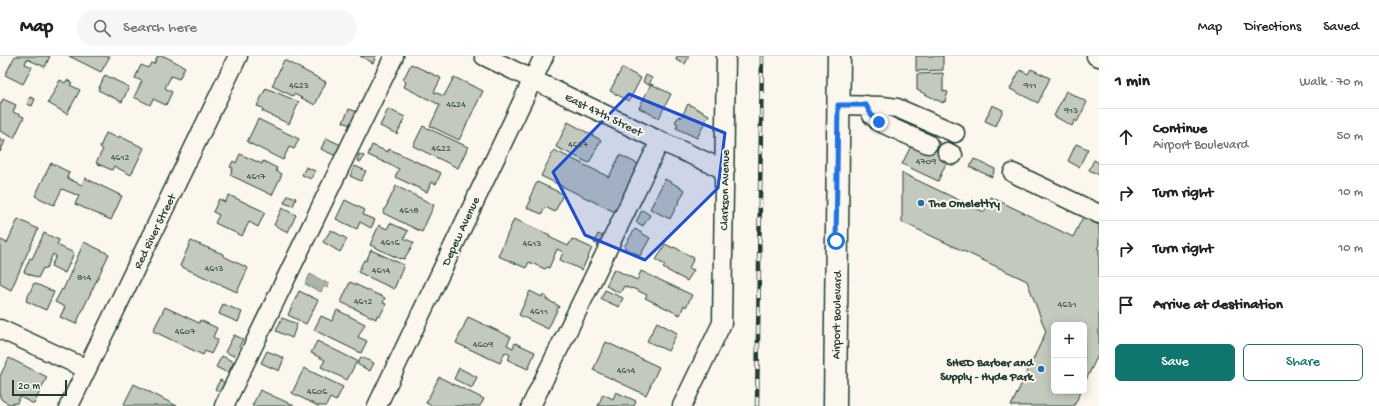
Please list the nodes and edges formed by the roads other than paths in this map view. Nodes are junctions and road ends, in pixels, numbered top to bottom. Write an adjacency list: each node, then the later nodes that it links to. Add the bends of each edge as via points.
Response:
1 (394, 56): 19 (street)
2 (484, 56): 7 (street, East 47th Street)
3 (544, 56): 7 (street, Depew Avenue)
4 (726, 56): 13 (street, Clarkson Avenue)
5 (839, 56): 8 (main road, Airport Boulevard)
6 (236, 57): 17 (street, Red River Street)
7 (532, 80): 11 (street, East 47th Street); 20 (street, Depew Avenue)
8 (838, 105): 9 (street); 23 (main road, Airport Boulevard)
9 (866, 105): 10 (street, via 897,108); 12 (street, via 879,122)
10 (955, 133)
11 (660, 141): 13 (street, East 47th Street); 21 (street)
12 (928, 144)
13 (725, 170): 22 (street, Clarkson Avenue, via 722,323)
14 (1013, 173): 15 (street)
15 (1099, 214)
16 (0, 329): 17 (street)
17 (87, 369): 18 (street, Red River Street)
18 (69, 406)
19 (224, 406)
20 (377, 406)
21 (531, 406)
22 (682, 406)
23 (835, 406)

